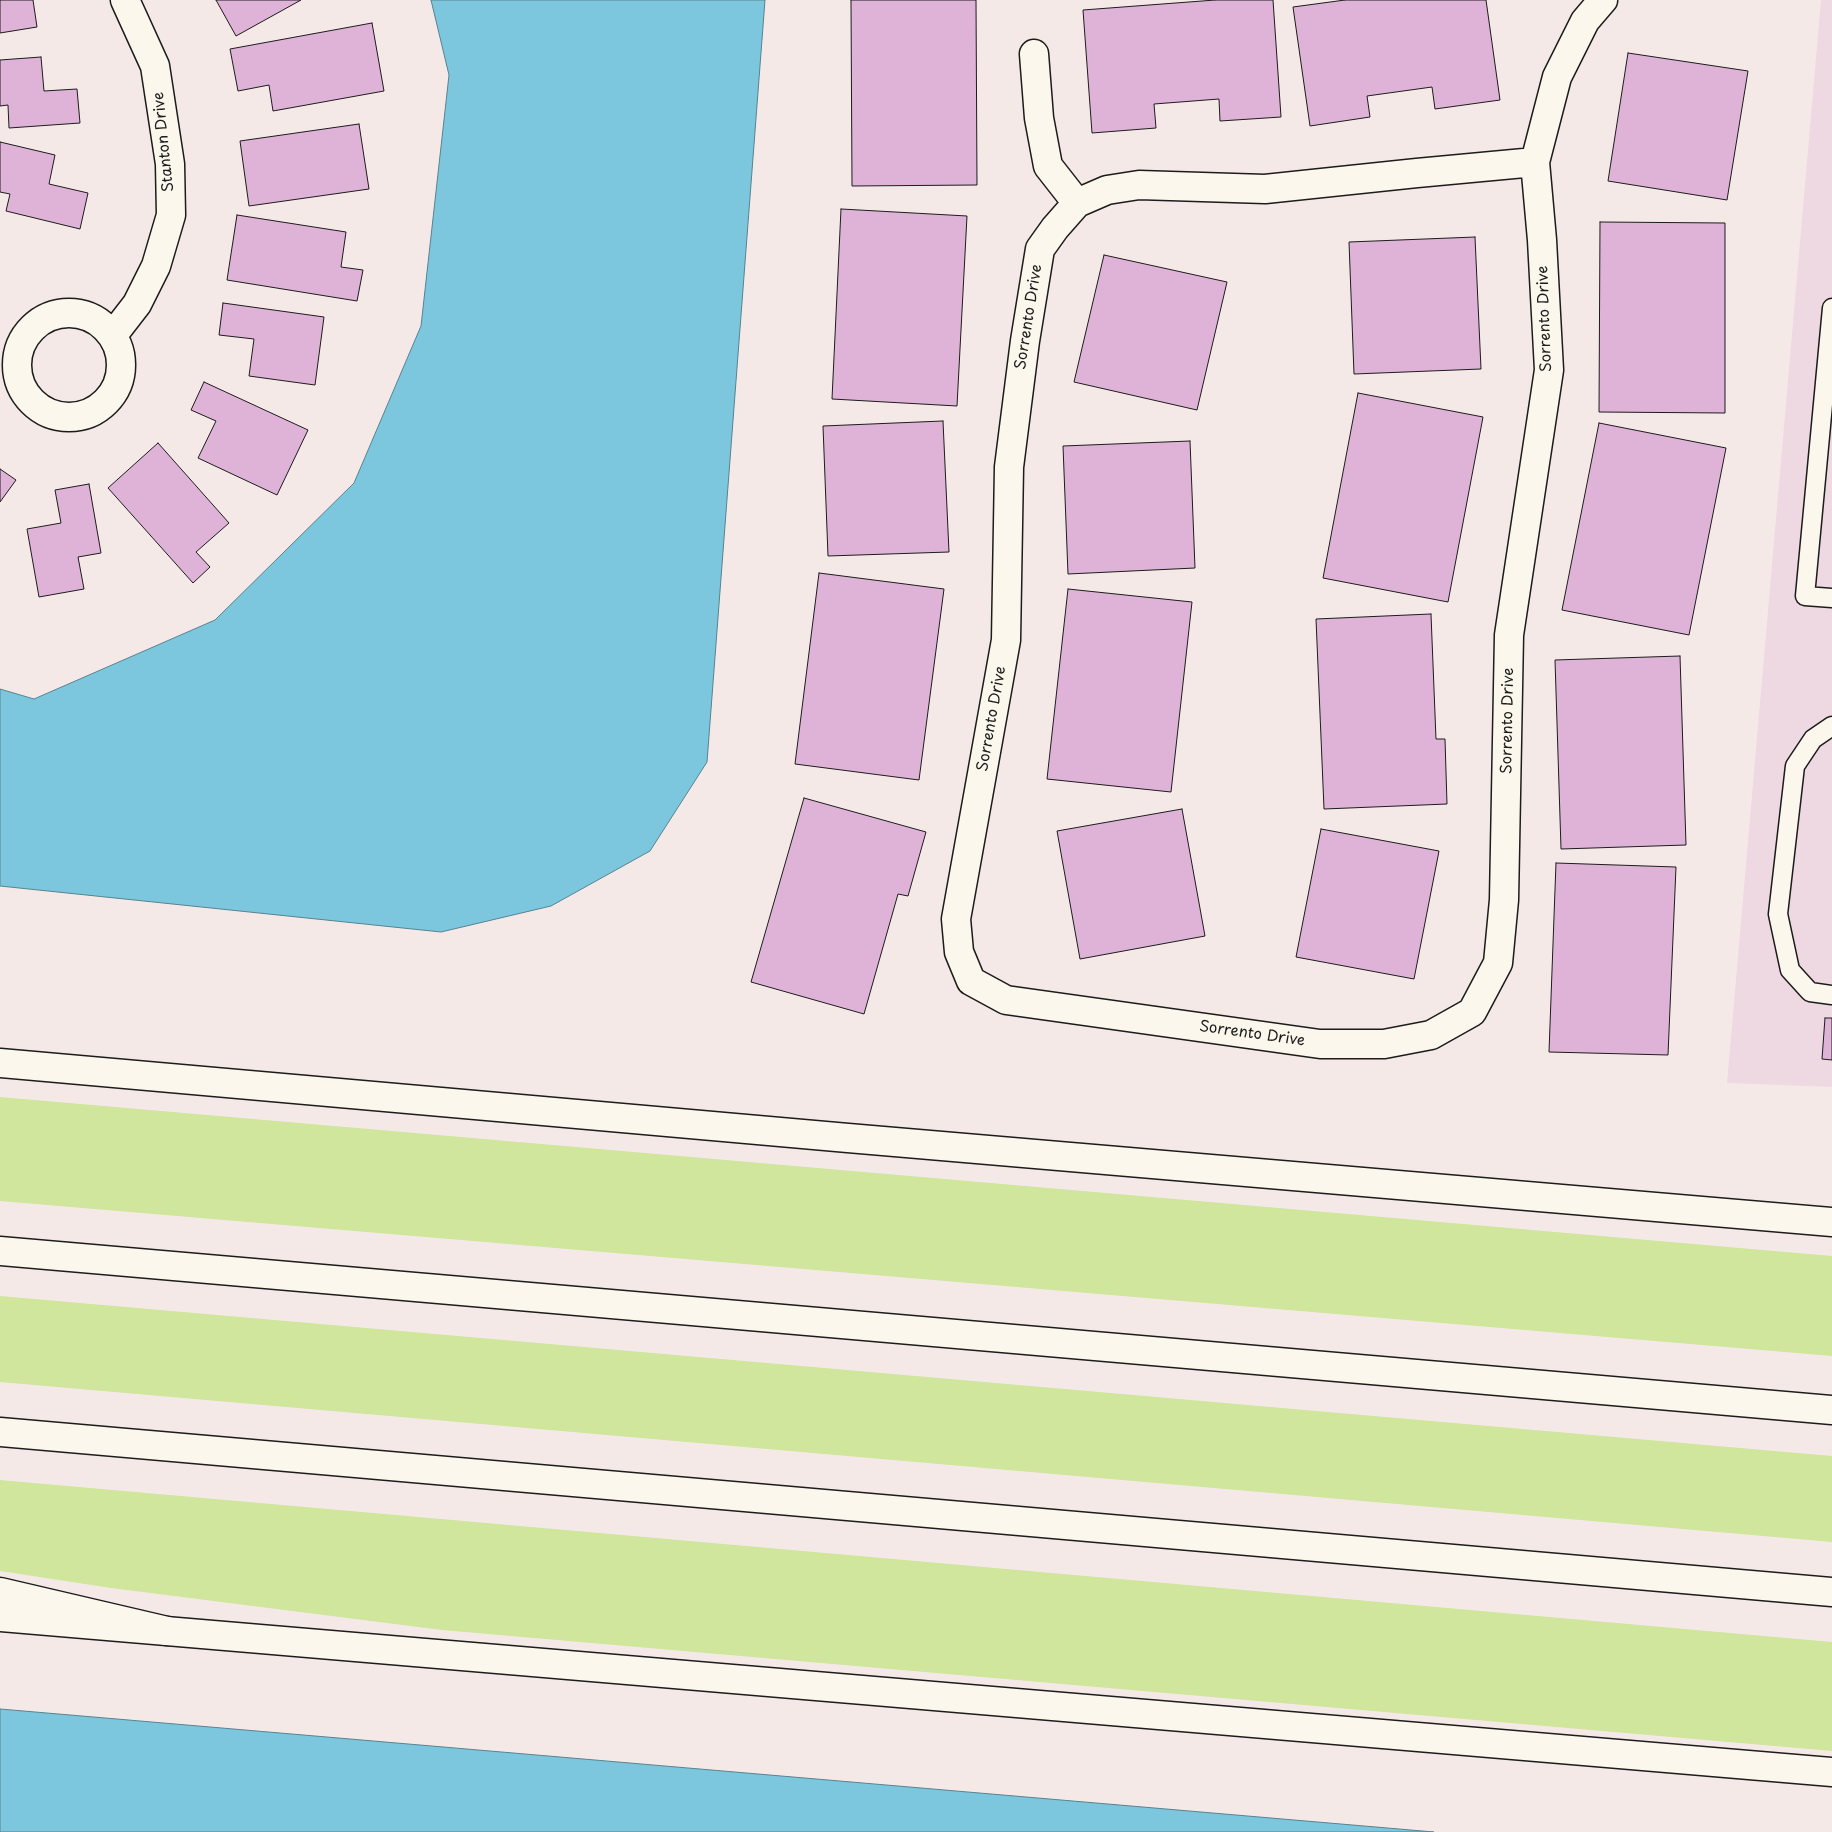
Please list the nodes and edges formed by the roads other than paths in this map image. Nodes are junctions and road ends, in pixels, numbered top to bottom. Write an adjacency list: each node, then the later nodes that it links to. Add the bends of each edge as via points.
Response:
1 (125, 0): 7 (main road, Stanton Drive, via 155,66 170,164 171,215 156,266 137,304)
2 (1602, 0): 4 (main road, Sorrento Drive, via 1585,21 1557,77)
3 (1034, 54): 5 (main road, via 1039,118 1048,166)
4 (1535, 162): 5 (main road, Sorrento Drive, via 1265,189 1139,185 1107,190); 5 (main road, Sorrento Drive, via 1549,370 1509,635 1504,900 1498,962 1472,1012 1431,1035 1384,1044 1320,1044 1006,1000 972,981 959,952 956,918 1006,640 1009,467 1025,341 1040,250)
5 (1077, 204)
6 (1832, 308): 8 (lane, via 1805,596)
7 (113, 335)
8 (1832, 598)
9 (1832, 726): 10 (lane, via 1814,739 1795,766 1778,914 1790,970 1810,992)
10 (1832, 995)
11 (0, 1063): 13 (main road)
12 (1832, 1212): 13 (main road)
13 (1797, 1218): 14 (main road)
14 (1832, 1222)
15 (0, 1251): 16 (main road)
16 (1832, 1410)
17 (0, 1432): 19 (main road)
18 (0, 1592): 21 (main road)
19 (1832, 1592)
20 (0, 1617): 21 (main road)
21 (167, 1631): 22 (main road)
22 (1832, 1772)

